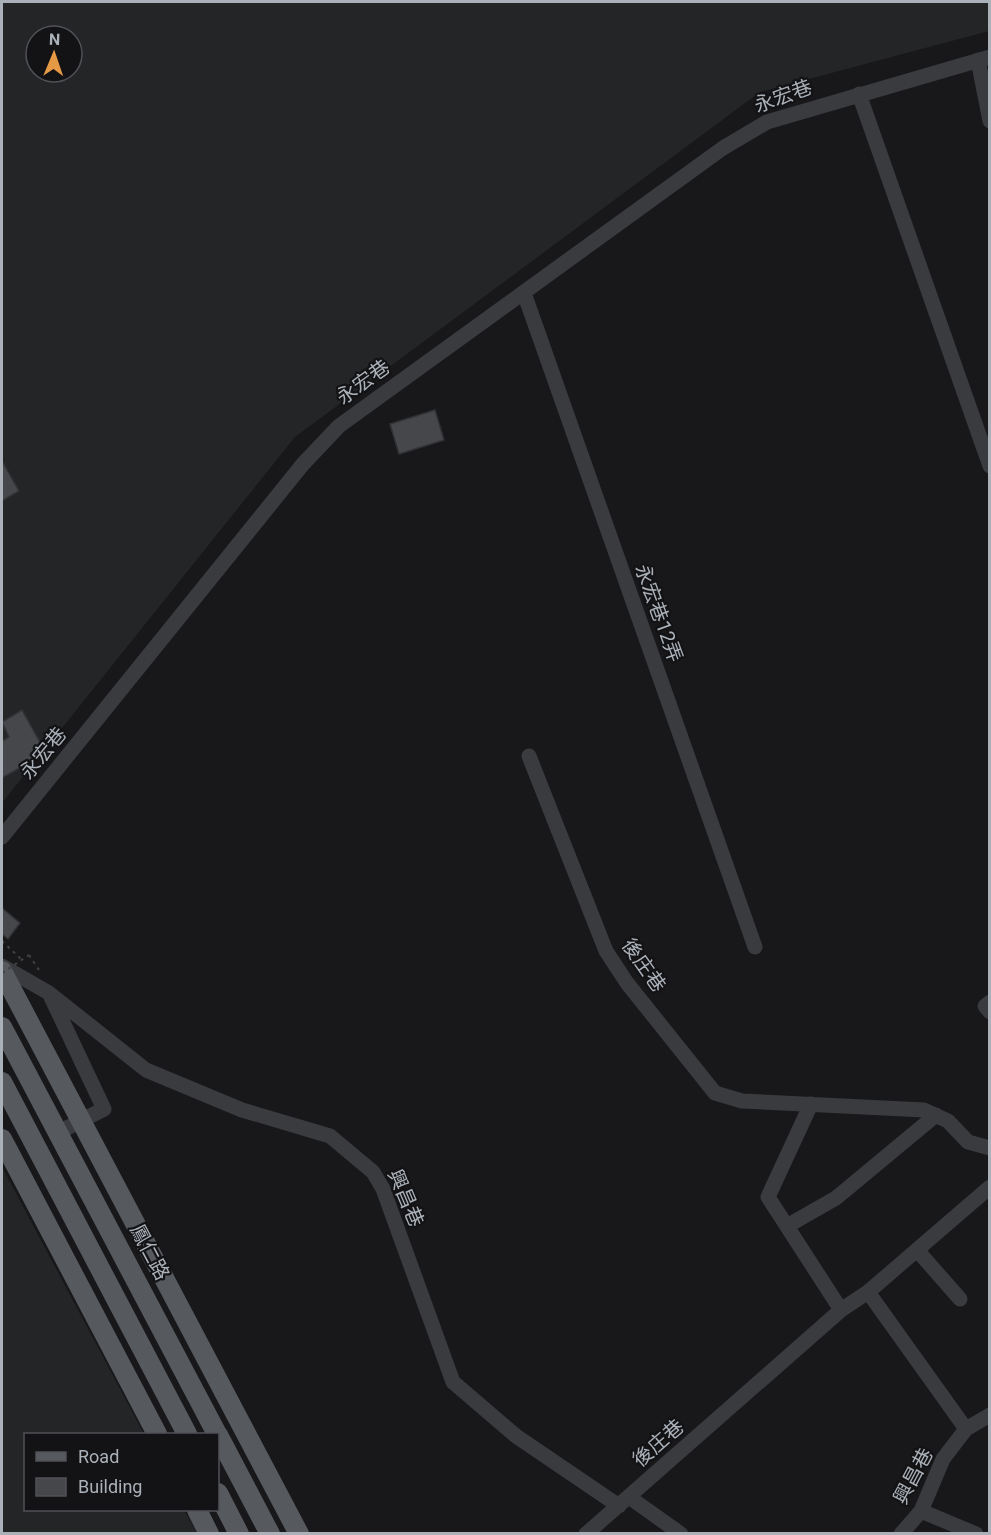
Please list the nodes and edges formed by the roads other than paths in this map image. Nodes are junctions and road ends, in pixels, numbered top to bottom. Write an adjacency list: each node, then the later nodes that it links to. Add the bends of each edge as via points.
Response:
1 (984, 59): 2 (street, 永宏巷); 3 (street, 永宏巷)
2 (860, 94): 4 (street, 永宏巷, via 767,122 723,148); 5 (street)
3 (990, 121)
4 (524, 293): 7 (street, 永宏巷, via 339,426 303,465); 8 (street, 永宏巷12弄)
5 (990, 466)
6 (529, 756): 16 (street, 後庄巷, via 606,951 716,1093 742,1101)
7 (2, 837)
8 (755, 946)
9 (2, 966): 11 (street, 興昌巷)
10 (2, 971): 18 (main road, 鳳仁路)
11 (49, 993): 18 (street, via 104,1110); 35 (street, 興昌巷, via 146,1070 242,1110 330,1136 373,1172 384,1189 453,1382 516,1436)
12 (990, 1002): 13 (street, via 985,1006)
13 (990, 1012)
14 (2, 1027): 19 (main road, 鳳仁路)
15 (2, 1082): 31 (main road)
16 (811, 1104): 17 (street, 後庄巷, via 924,1110); 23 (street, via 768,1197)
17 (936, 1115): 21 (street, via 969,1142); 23 (street, via 836,1198)
18 (81, 1121): 19 (street); 41 (main road, 鳳仁路)
19 (57, 1133): 32 (main road, 鳳仁路)
20 (2, 1139): 30 (main road)
21 (990, 1148)
22 (990, 1186): 24 (street, 後庄巷)
23 (787, 1226): 27 (street)
24 (917, 1250): 25 (street, 後庄巷); 26 (street)
25 (868, 1292): 27 (street, 後庄巷); 29 (street)
26 (960, 1299)
27 (841, 1310): 35 (street, 後庄巷)
28 (990, 1415): 29 (street, 興昌巷)
29 (966, 1429): 37 (street, 興昌巷, via 944,1459)
30 (156, 1433)
31 (186, 1433)
32 (216, 1433)
33 (219, 1439): 40 (main road, 鳳仁路)
34 (219, 1495): 39 (main road)
35 (624, 1501): 42 (street, 後庄巷); 43 (street, 興昌巷)
36 (198, 1511): 38 (main road)
37 (921, 1511): 44 (street, 興昌巷); 45 (street)
38 (209, 1533)
39 (239, 1533)
40 (270, 1533)
41 (299, 1533)
42 (586, 1533)
43 (681, 1533)
44 (901, 1533)
45 (976, 1533)

